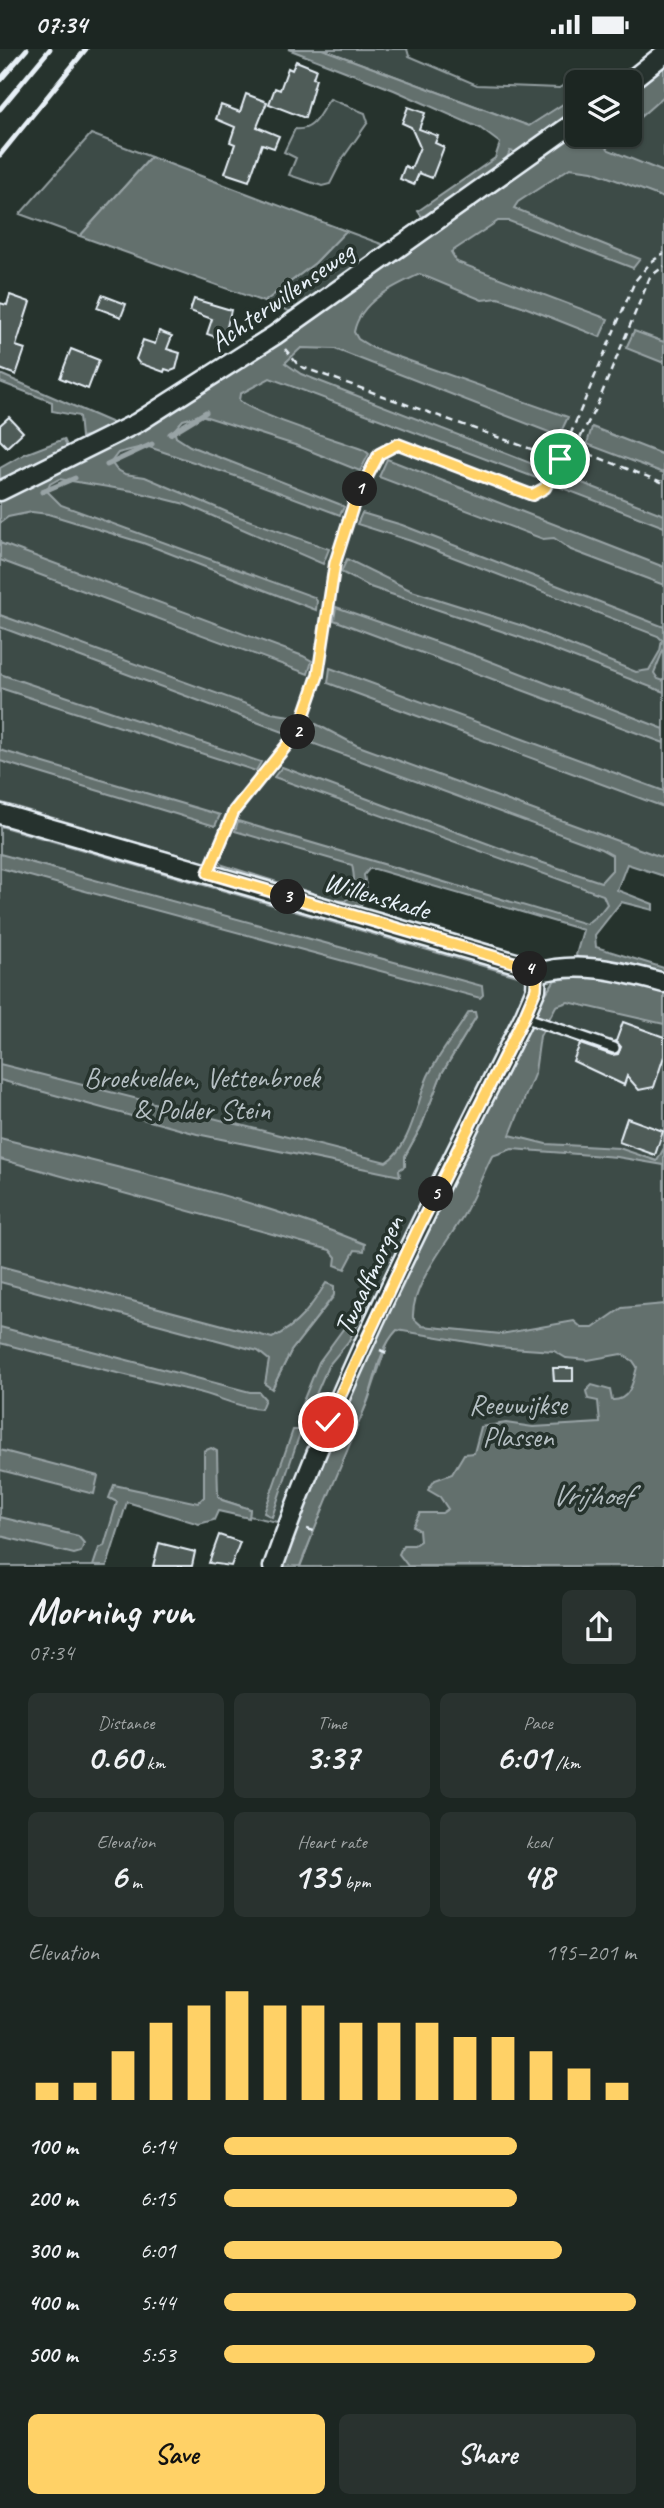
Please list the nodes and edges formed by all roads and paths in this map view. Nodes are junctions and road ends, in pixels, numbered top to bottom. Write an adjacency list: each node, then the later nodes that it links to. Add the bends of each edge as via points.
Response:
1 (664, 54): 2 (street)
2 (642, 72)
3 (565, 129): 11 (street, Achterwillenseweg, via 275,335 137,423)
4 (664, 253): 7 (path, via 635,281)
5 (664, 266): 8 (path, via 650,277)
6 (291, 358): 9 (path, via 299,366)
7 (566, 445): 8 (path); 9 (path)
8 (575, 449): 10 (path)
9 (560, 459): 13 (path, via 545,488 532,495 398,444 379,454 355,500 335,563 318,675 299,730 234,811)
10 (664, 483)
11 (0, 491)
12 (0, 814): 13 (street, Willenskade)
13 (208, 873): 14 (street, Willenskade, via 523,965)
14 (537, 973): 15 (street, via 583,967); 16 (street, Twaalfmorgen)
15 (664, 983)
16 (527, 1018): 17 (lane); 18 (street, Twaalfmorgen, via 418,1229 333,1411)
17 (614, 1048)
18 (273, 1566)

